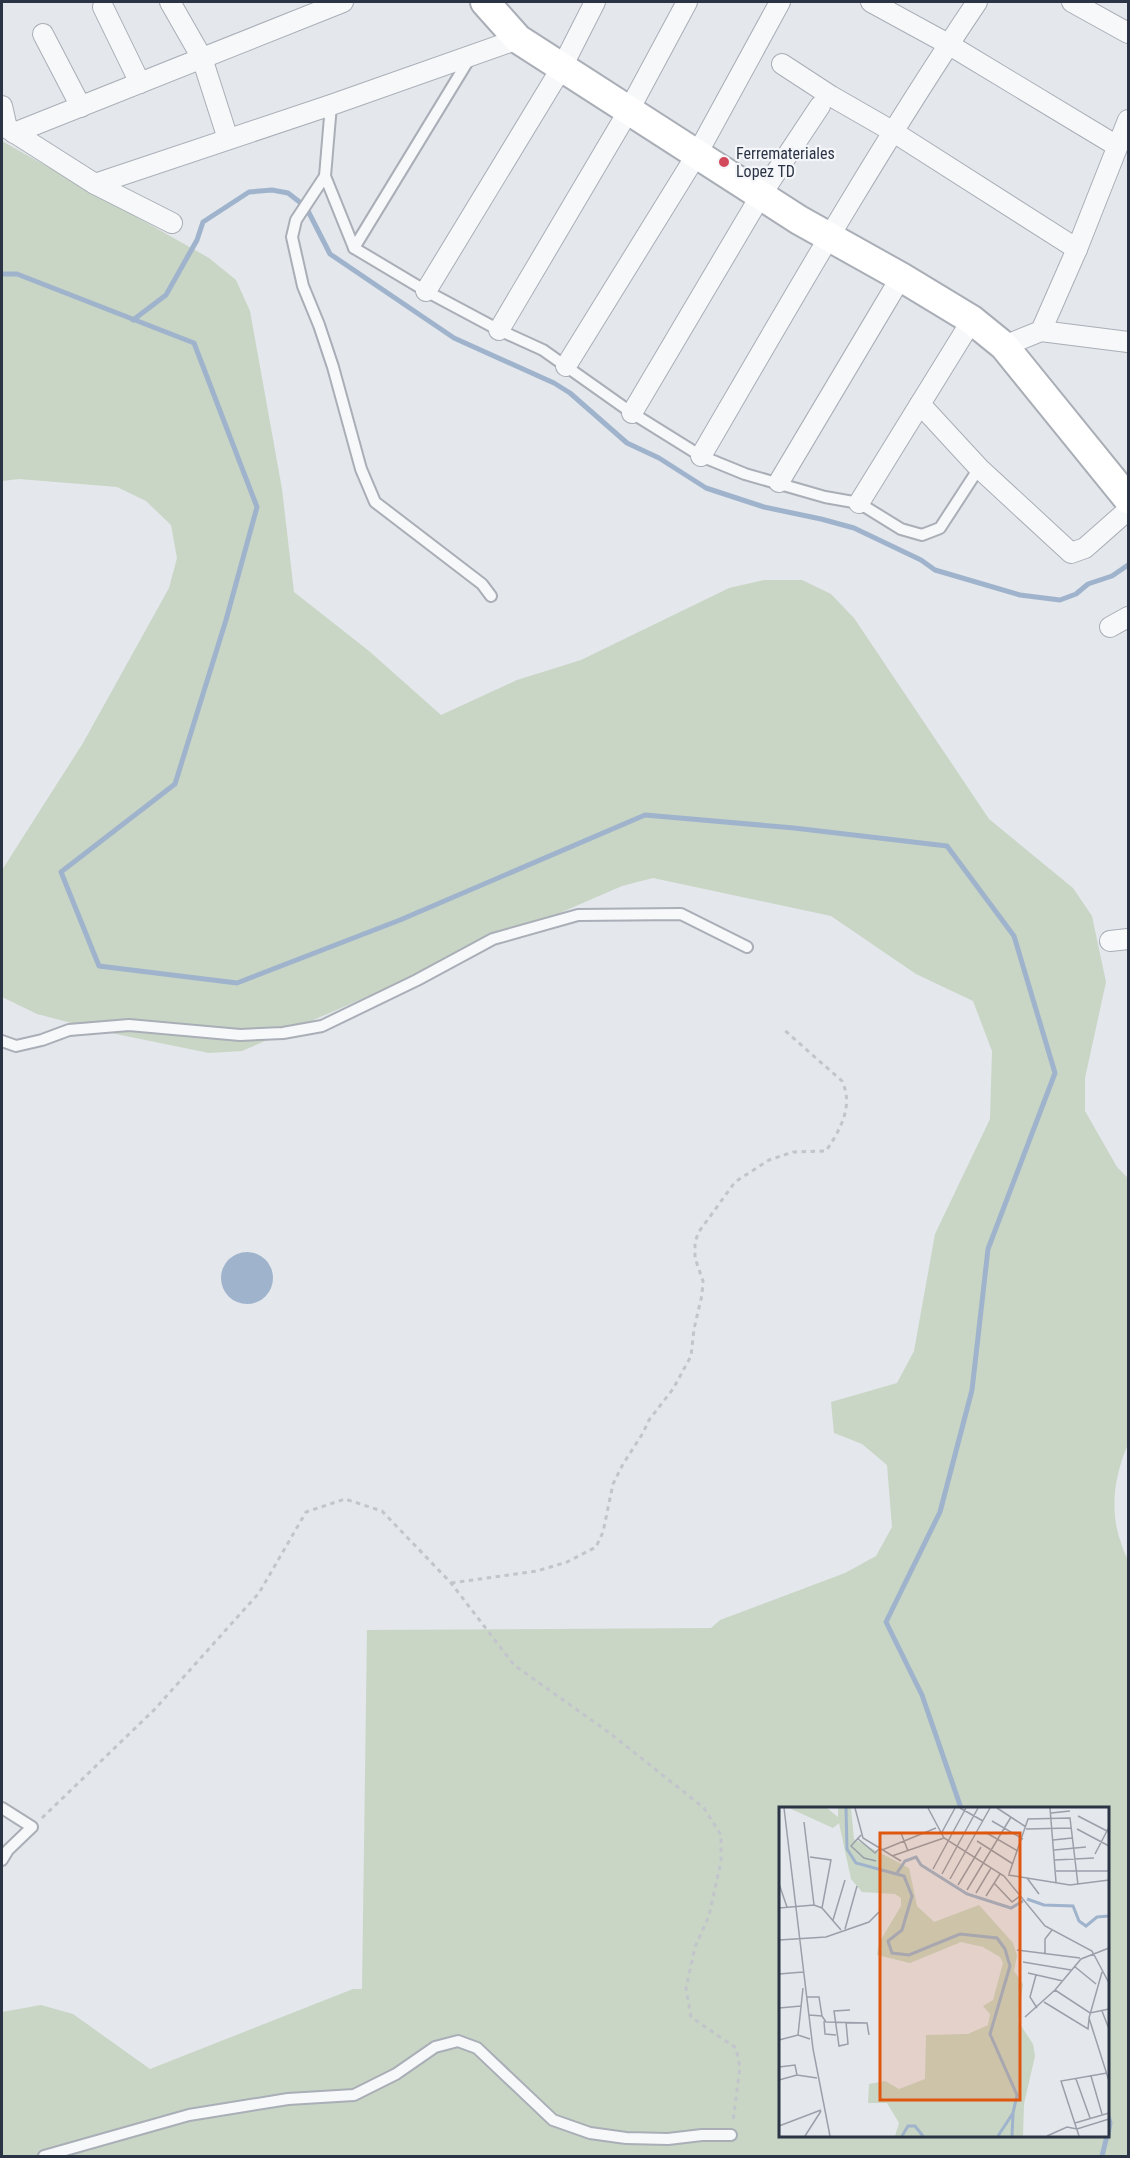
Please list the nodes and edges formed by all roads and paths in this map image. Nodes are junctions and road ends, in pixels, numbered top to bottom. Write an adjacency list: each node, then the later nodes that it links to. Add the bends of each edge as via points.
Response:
1 (170, 2): 17 (street)
2 (343, 2): 11 (street)
3 (595, 2): 19 (street)
4 (687, 2): 25 (street)
5 (780, 2): 31 (street)
6 (871, 2): 15 (street)
7 (977, 2): 15 (street)
8 (1072, 2): 12 (street)
9 (489, 3): 14 (main road)
10 (104, 7): 20 (street)
11 (304, 9): 17 (street)
12 (1128, 33)
13 (43, 34): 24 (street)
14 (518, 39): 16 (street); 19 (main road)
15 (948, 44): 28 (street); 30 (street)
16 (471, 56): 21 (street); 37 (lane)
17 (202, 58): 20 (street); 29 (street)
18 (782, 64): 28 (street)
19 (562, 67): 25 (main road); 40 (street)
20 (140, 83): 24 (street)
21 (331, 105): 29 (street); 32 (lane)
22 (2, 106): 27 (street)
23 (820, 106): 34 (street)
24 (81, 107): 27 (street)
25 (629, 110): 31 (main road); 42 (street)
26 (1128, 120): 30 (street)
27 (8, 129): 33 (street)
28 (892, 131): 36 (street); 38 (street)
29 (228, 140): 33 (street)
30 (1117, 146): 38 (street)
31 (697, 154): 34 (main road); 46 (street)
32 (325, 176): 37 (lane); 55 (lane, via 296,220 292,237 303,285 323,336 371,495 482,584)
33 (95, 184): 35 (street)
34 (761, 195): 36 (main road); 48 (street)
35 (172, 223)
36 (828, 236): 39 (main road); 49 (street)
37 (354, 248): 40 (lane)
38 (1077, 249): 43 (street)
39 (901, 277): 41 (main road); 51 (street)
40 (426, 291): 42 (lane)
41 (972, 320): 45 (main road); 47 (street)
42 (499, 330): 46 (lane, via 543,350)
43 (1041, 331): 44 (street); 45 (street)
44 (1128, 342)
45 (1004, 346): 52 (main road)
46 (566, 366): 48 (lane)
47 (920, 404): 50 (street); 53 (street)
48 (632, 413): 49 (lane)
49 (701, 456): 51 (lane, via 745,474)
50 (979, 468): 53 (lane, via 940,528 922,534 901,529); 54 (street, via 1071,553 1085,548)
51 (779, 482): 53 (lane)
52 (1128, 500)
53 (860, 503)
54 (1128, 510)
55 (491, 596)
56 (1128, 617): 57 (street)
57 (1110, 627)
58 (747, 947): 60 (lane, via 681,914 578,915 493,939 322,1026 240,1035 129,1025 69,1030 16,1046)
59 (782, 1028): 61 (path, via 842,1081 847,1092 845,1116 826,1151 793,1152 769,1160 735,1182 698,1233 695,1258 703,1281 690,1356 613,1484 596,1547 537,1571)
60 (2, 1041)
61 (451, 1583): 63 (path, via 382,1511 345,1498 306,1512 259,1593 154,1710); 65 (path, via 514,1665 611,1734 704,1808 721,1835 722,1861 686,1988 691,2017 736,2048 740,2067)
62 (2, 1808): 63 (lane)
63 (32, 1827): 64 (lane)
64 (2, 1860)
65 (732, 2135): 66 (lane, via 626,2139 590,2133 553,2120 477,2048 458,2042 435,2047 396,2074 354,2095 288,2099 189,2115)
66 (44, 2157)

